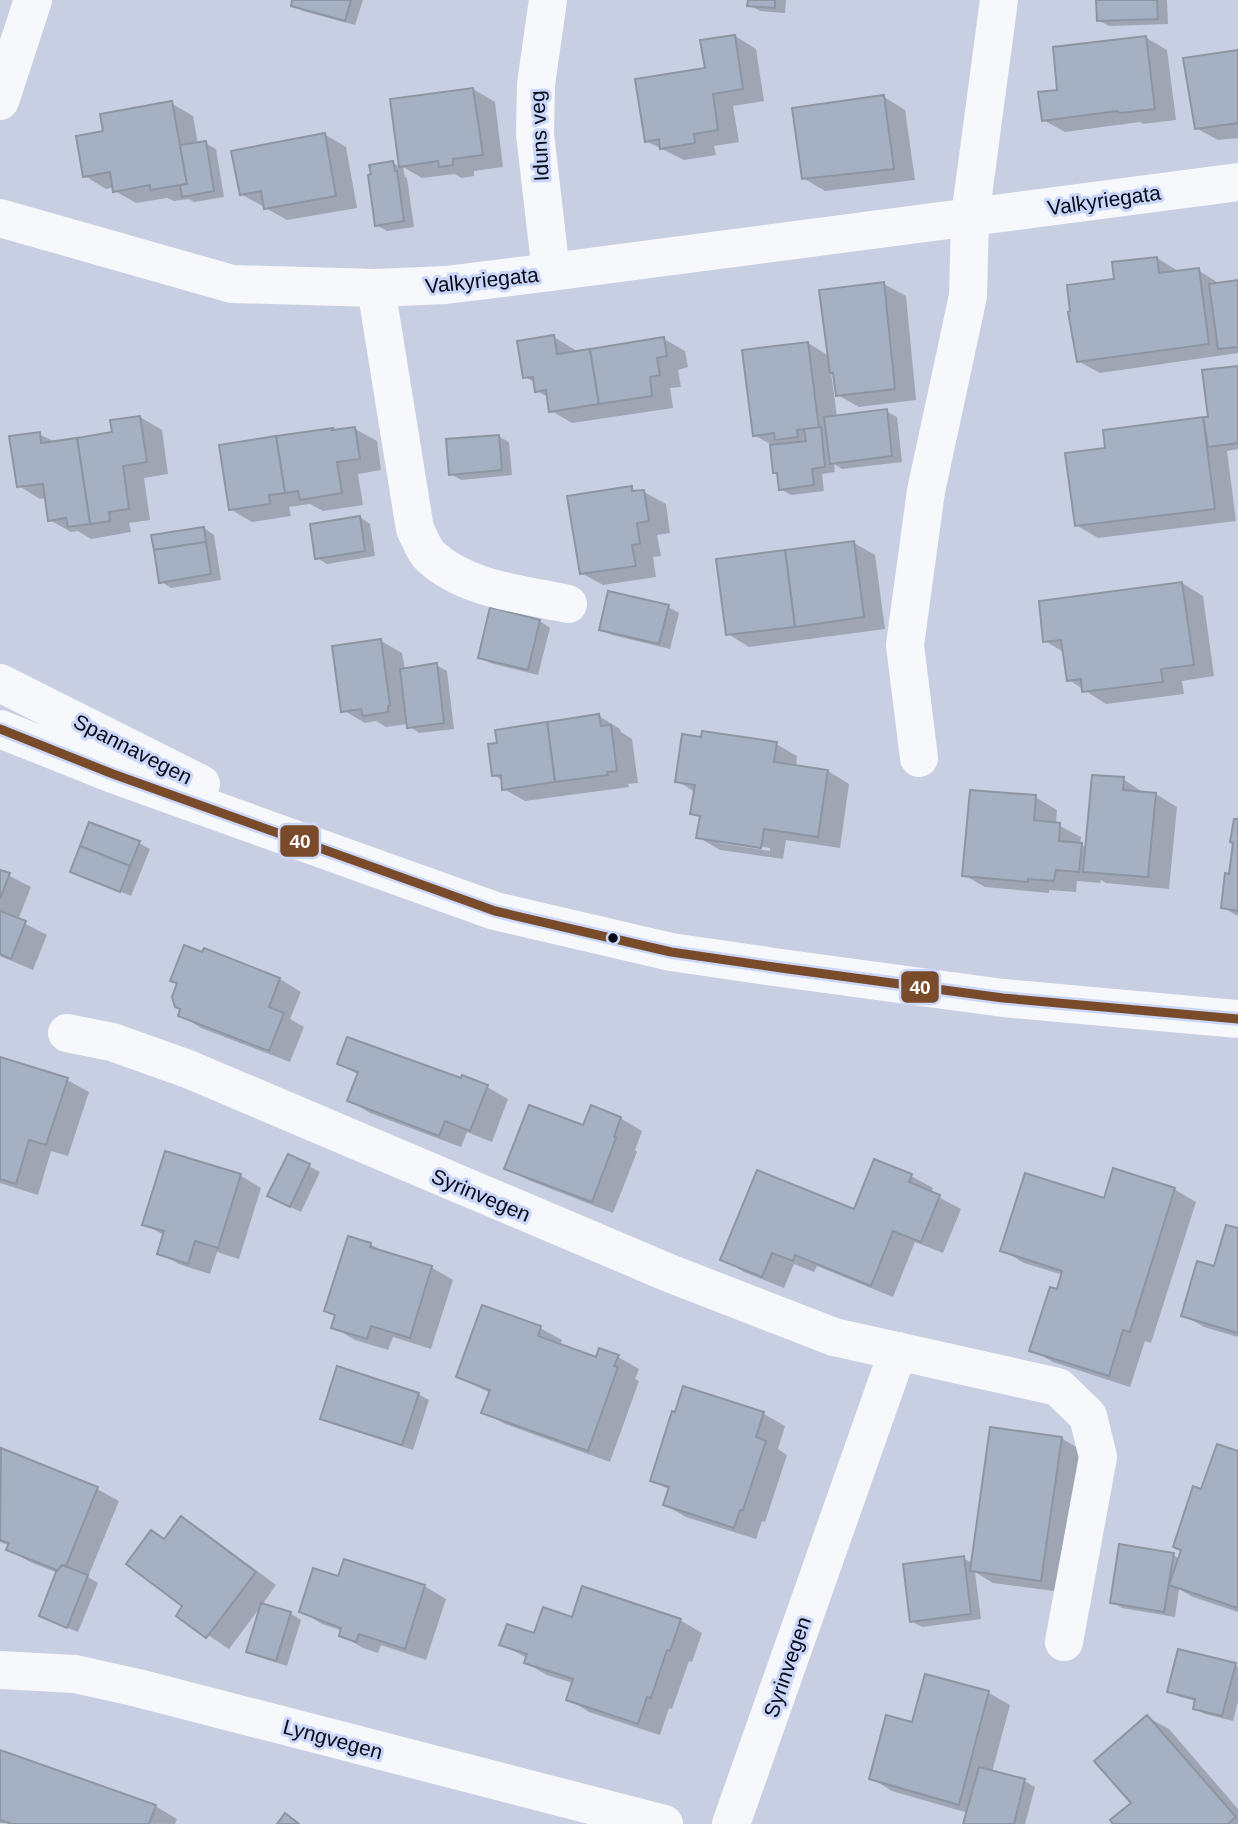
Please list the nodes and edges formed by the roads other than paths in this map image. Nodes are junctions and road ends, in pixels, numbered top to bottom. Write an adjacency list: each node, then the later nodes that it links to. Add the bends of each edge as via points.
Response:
1 (33, 0): 4 (street)
2 (548, 0): 8 (street, Iduns veg, via 536,84 535,134)
3 (999, 0): 6 (street)
4 (0, 101)
5 (1238, 182): 6 (street, Valkyriegata)
6 (970, 217): 8 (street, Valkyriegata); 13 (street, via 968,296 926,491 905,645)
7 (0, 218): 9 (street, Valkyriegata, via 232,284)
8 (551, 272): 9 (street, Valkyriegata)
9 (376, 288): 10 (street, via 415,529 429,556 480,585)
10 (568, 604)
11 (0, 683): 14 (street, Spannavegen)
12 (0, 729): 14 (street, Spannavegen)
13 (919, 758)
14 (340, 855): 15 (street, Spannavegen, via 495,911 671,952 1003,998)
15 (1238, 1019)
16 (67, 1032): 17 (street, Syrinvegen, via 112,1042 188,1069 669,1273 834,1337)
17 (898, 1351): 18 (street, Syrinvegen, via 1058,1387 1088,1416 1098,1457); 21 (street, Syrinvegen)
18 (1065, 1643)
19 (0, 1670): 20 (street, Lyngvegen, via 75,1674 126,1685)
20 (664, 1824)
21 (731, 1824)

